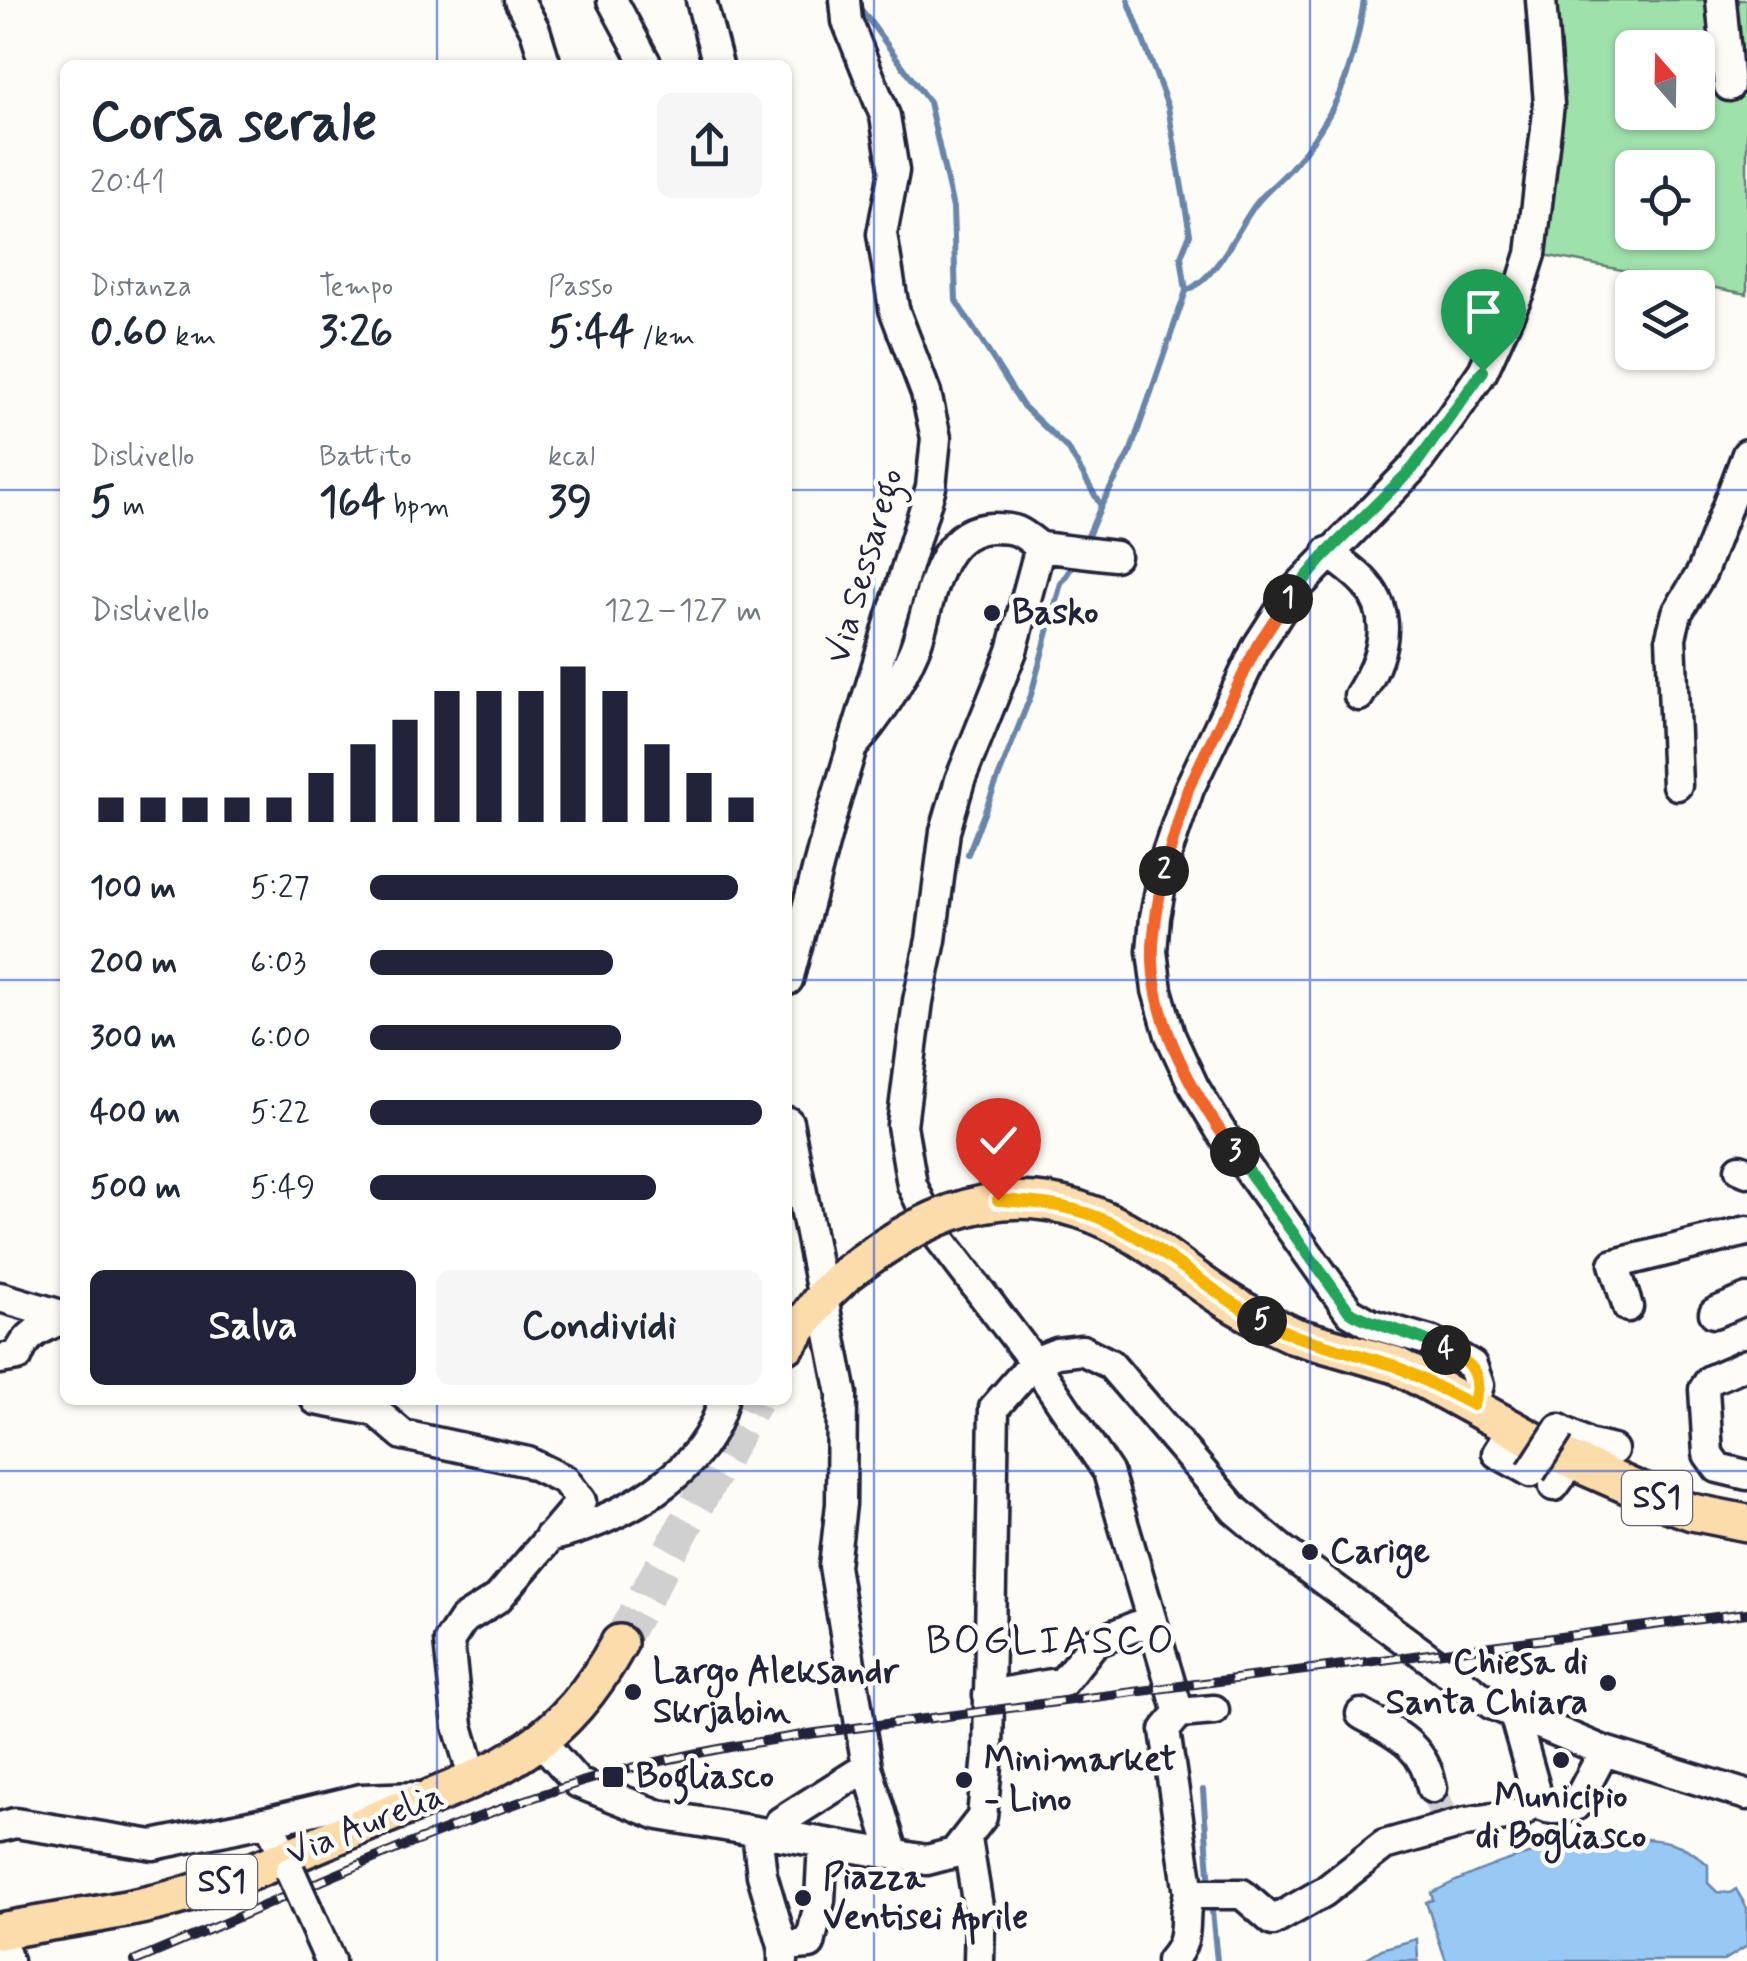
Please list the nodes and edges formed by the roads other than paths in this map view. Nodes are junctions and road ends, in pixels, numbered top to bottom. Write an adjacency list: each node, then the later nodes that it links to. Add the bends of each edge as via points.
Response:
1 (519, 0): 7 (street)
2 (612, 0): 8 (street)
3 (702, 0): 9 (street)
4 (1542, 0): 12 (street, via 1549,104 1531,254 1519,292 1483,371 1452,416 1413,468)
5 (1721, 0): 10 (street)
6 (846, 10): 14 (street, Via Sessarego, via 886,116 894,171 882,234 894,309 936,438 930,486)
7 (545, 60)
8 (644, 60)
9 (717, 60)
10 (1729, 86)
11 (1747, 454): 15 (street, via 1671,638)
12 (1328, 552): 13 (street, via 1366,583 1382,610 1383,642); 32 (street, via 1257,646 1188,789 1155,917 1156,990 1170,1035 1220,1130 1349,1311 1472,1364 1479,1385)
13 (1359, 696)
14 (850, 749): 16 (street, Via Sessarego); 28 (street, via 885,708 959,538 981,528 1016,528 1079,552 1012,651 960,780 945,831 902,1125 912,1186 934,1232)
15 (1676, 785)
16 (792, 956)
17 (792, 1137): 19 (street)
18 (1747, 1231): 22 (street, via 1614,1264)
19 (833, 1286): 26 (main road, SS1); 32 (main road, SS1, bridge, via 906,1232 954,1209 998,1200 1048,1203 1137,1237 1220,1296 1295,1336 1396,1366); 47 (street, via 842,1394 834,1566)
20 (0, 1297): 24 (street)
21 (1747, 1299): 23 (street)
22 (1628, 1307)
23 (1714, 1313)
24 (60, 1315)
25 (60, 1320): 27 (street, via 24,1342 18,1356)
26 (792, 1339)
27 (0, 1359)
28 (1034, 1362): 38 (street, via 1108,1472); 40 (street, via 994,1408); 43 (street, via 1082,1350 1110,1364 1235,1510 1491,1704)
29 (1747, 1364): 35 (street, via 1704,1389 1708,1454 1718,1468)
30 (343, 1405): 37 (street, via 376,1411 403,1435 528,1462 565,1480 581,1501)
31 (721, 1405): 37 (street, via 701,1445 667,1483 627,1510)
32 (1473, 1405): 34 (main road, SS1)
33 (1613, 1450): 34 (street, via 1588,1444)
34 (1554, 1462): 36 (main road, SS1, via 1692,1512)
35 (1747, 1475)
36 (1747, 1522)
37 (549, 1537): 48 (street, via 498,1598 463,1620 449,1641 458,1726)
38 (1150, 1620): 40 (street, via 1094,1643 1063,1682); 44 (street)
39 (619, 1643): 45 (main road, Via Aurelia / SS1, via 570,1716)
40 (988, 1695): 56 (street, via 982,1818)
41 (1214, 1710): 44 (street)
42 (1361, 1714): 49 (street, via 1416,1750)
43 (1514, 1714): 46 (street); 52 (street)
44 (1172, 1722): 60 (street)
45 (540, 1741): 48 (main road, Via Aurelia / SS1); 55 (street, via 571,1778 591,1790 659,1815)
46 (1604, 1751): 50 (street); 52 (street, via 1575,1806 1542,1808)
47 (867, 1767): 55 (street); 58 (street)
48 (474, 1780): 51 (main road, Via Aurelia / SS1)
49 (1432, 1788)
50 (1747, 1796)
51 (434, 1797): 53 (street, via 361,1799); 59 (main road, Via Aurelia / SS1)
52 (1534, 1800): 60 (street, via 1520,1814 1448,1825 1384,1845 1324,1892 1273,1920 1242,1894)
53 (269, 1821): 54 (street, via 153,1845 15,1823); 59 (street, Via Aurelia)
54 (0, 1827)
55 (766, 1834): 57 (street); 62 (street, via 762,1875)
56 (967, 1839): 58 (street, via 954,1854 927,1860); 65 (street, via 980,1919)
57 (823, 1844): 58 (street); 62 (street, via 810,1944)
58 (894, 1855)
59 (287, 1865): 61 (main road, Via Aurelia / SS1, via 186,1895); 64 (street, Via Aurelia, bridge)
60 (1189, 1894): 66 (street, via 1188,1925)
61 (0, 1934): 63 (street)
62 (783, 1954)
63 (8, 1961)
64 (330, 1961)
65 (979, 1961)
66 (1171, 1961)

